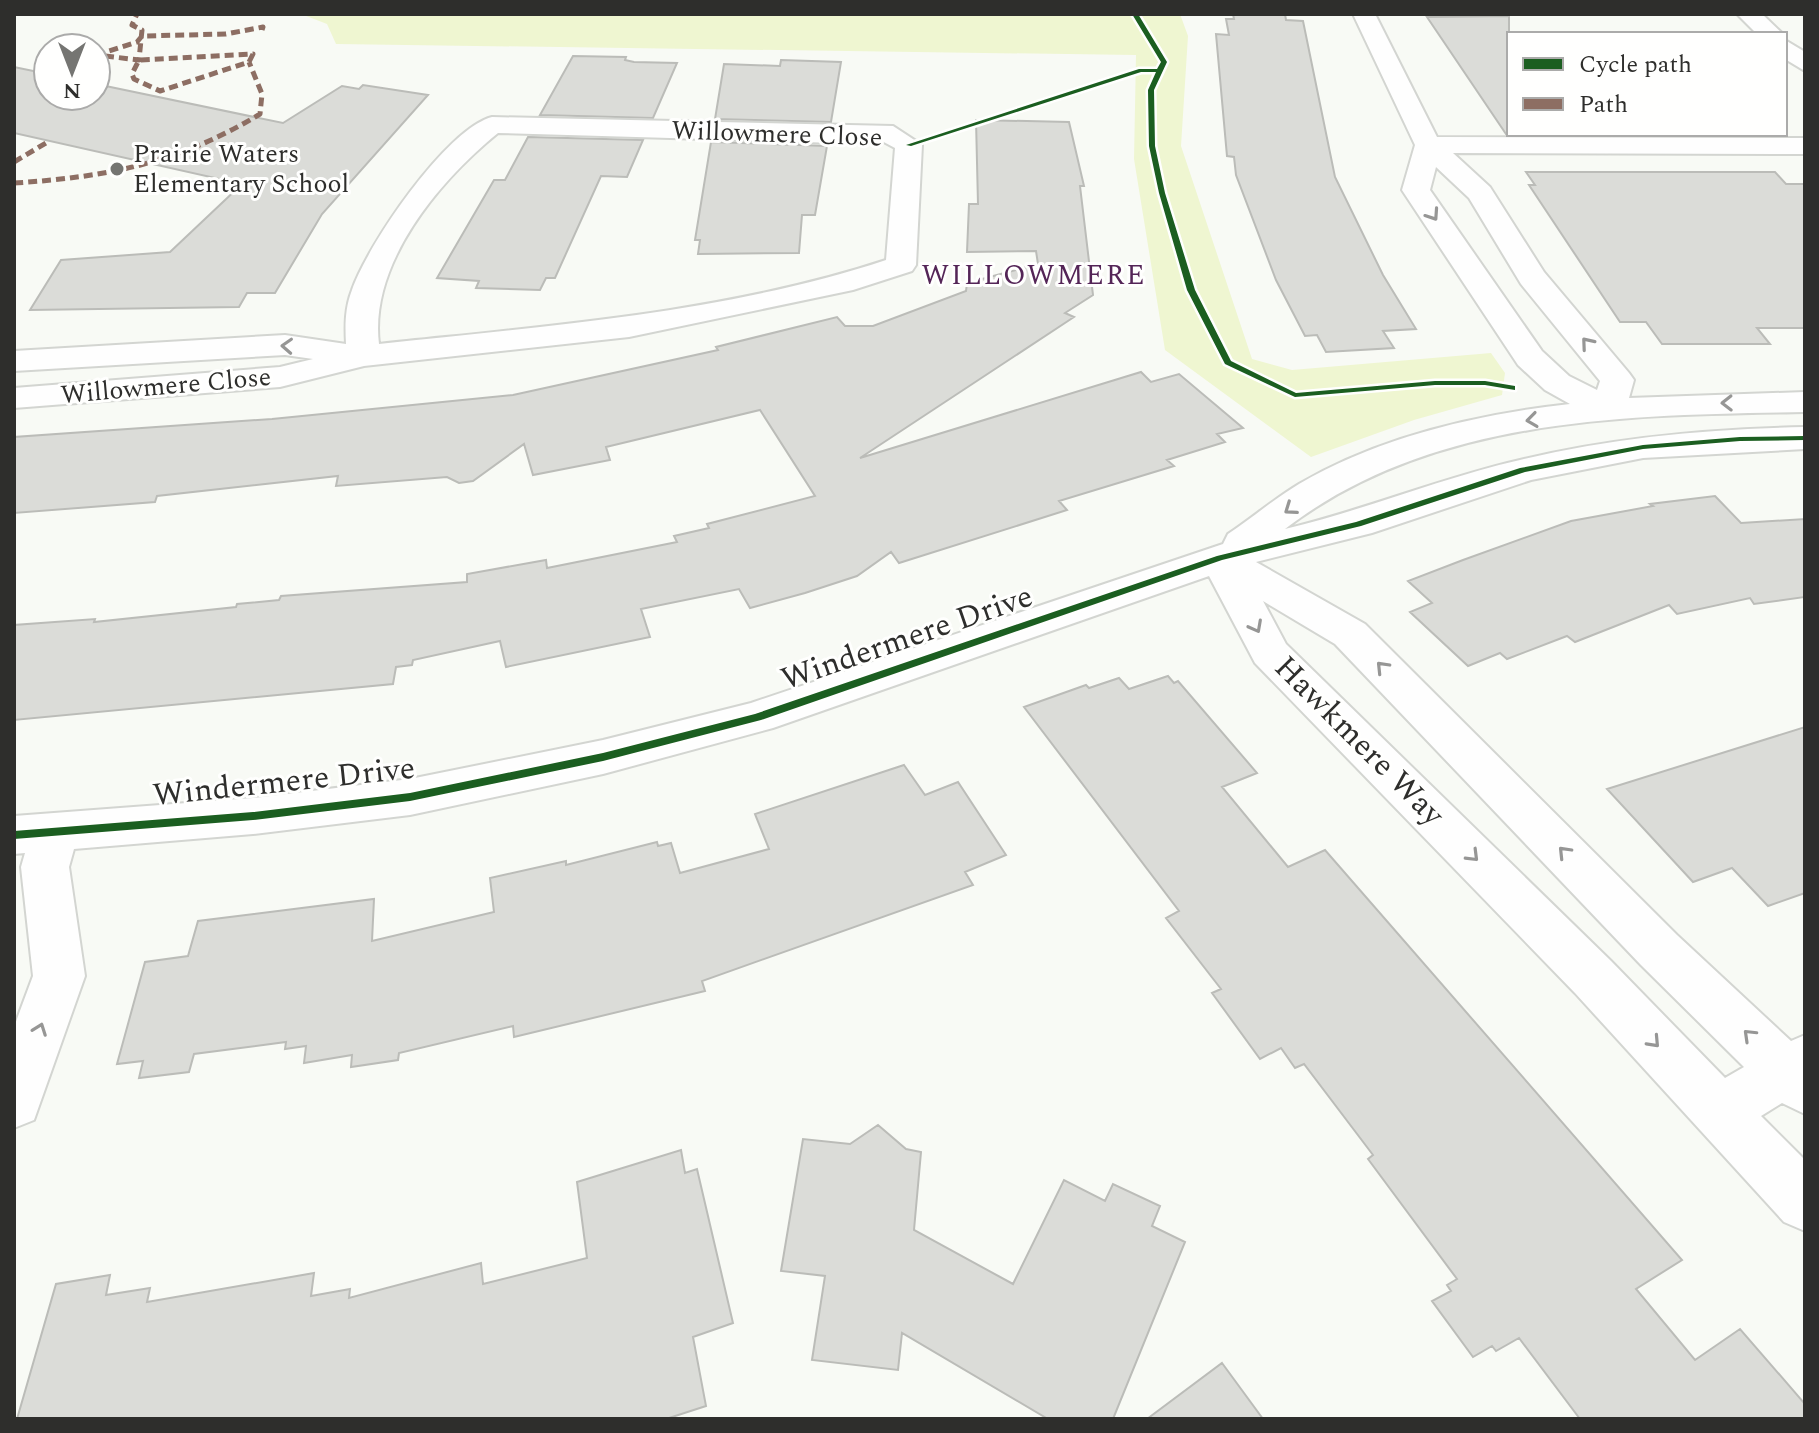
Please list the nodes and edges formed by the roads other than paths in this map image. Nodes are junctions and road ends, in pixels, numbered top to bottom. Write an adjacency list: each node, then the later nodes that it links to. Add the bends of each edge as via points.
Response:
1 (1364, 14): 6 (street)
2 (1748, 14): 3 (street)
3 (1769, 32)
4 (1787, 49): 5 (street)
5 (1805, 64)
6 (1428, 145): 7 (street); 12 (street, one-way to 6, via 1617,380 1532,277 1480,193); 12 (street, one-way to 12, via 1416,190 1530,358 1557,383)
7 (1805, 146)
8 (364, 356): 8 (street, Willowmere Close, via 629,327 853,281 901,265 909,145 884,132 492,125 474,137 430,188 382,254 361,313); 9 (street, Willowmere Close, one-way to 9, via 285,345); 10 (street, Willowmere Close, via 280,377)
9 (14, 361)
10 (14, 398)
11 (1805, 402): 12 (street, Windermere Drive, one-way to 12)
12 (1609, 409): 14 (street); 15 (street, Windermere Drive, one-way to 15, via 1513,422 1413,448 1321,487)
13 (1805, 438): 14 (street, Windermere Drive)
14 (1643, 447): 15 (street, Windermere Drive, via 1523,470 1358,524)
15 (1220, 558): 16 (street, Windermere Drive, via 757,717 603,757 410,797 253,816); 17 (street, Hawkmere Way, one-way to 15, via 1659,950 1350,634); 19 (street, Hawkmere Way, one-way to 19, via 1270,653)
16 (32, 859): 18 (street, one-way to 16, via 59,976)
17 (1799, 1073): 19 (street)
18 (14, 1102)
19 (1719, 1111): 20 (street, Hawkmere Way)
20 (1805, 1202)

